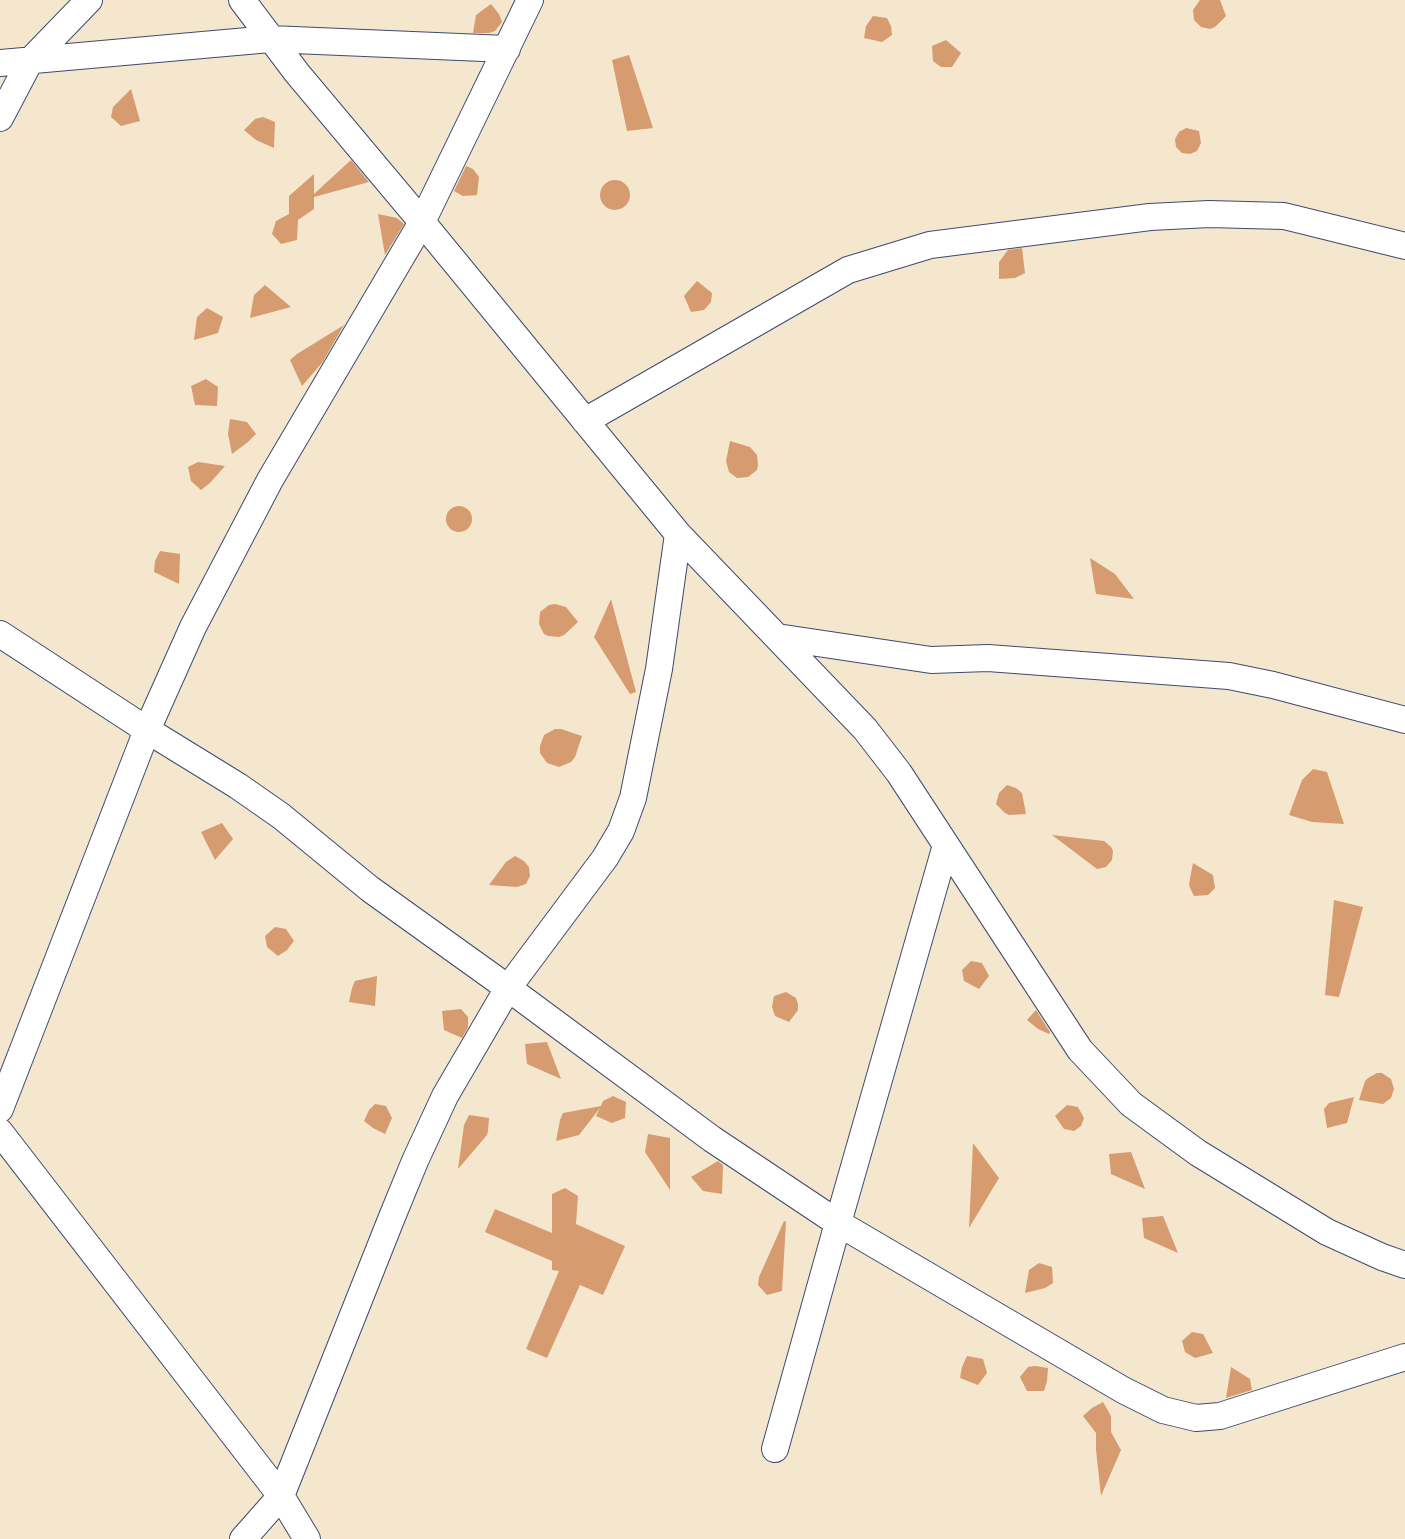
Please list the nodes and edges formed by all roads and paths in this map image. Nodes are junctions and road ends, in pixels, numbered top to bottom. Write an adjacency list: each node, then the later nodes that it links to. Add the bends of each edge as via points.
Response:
1 (89, 0): 6 (street)
2 (242, 0): 4 (street)
3 (530, 0): 5 (street)
4 (270, 39): 5 (street); 6 (street); 9 (street)
5 (506, 49): 9 (street)
6 (30, 61): 7 (street); 8 (street)
7 (0, 63)
8 (0, 118)
9 (422, 222): 11 (street); 16 (street, via 234,546)
10 (1405, 246): 11 (street, via 1284,216 1209,214 1150,217 930,245 848,270)
11 (586, 421): 12 (street)
12 (678, 534): 14 (street); 18 (street, via 659,669 633,798 621,831 605,858)
13 (0, 634): 16 (street)
14 (777, 637): 15 (street, via 931,660 988,658 1230,676); 17 (street, via 866,729)
15 (1405, 720)
16 (147, 730): 18 (street, via 281,816 370,888); 19 (street)
17 (946, 845): 21 (street); 22 (street, via 1080,1050 1131,1104 1198,1154 1326,1232)
18 (508, 988): 21 (street, via 712,1139); 25 (street, via 445,1096 415,1161)
19 (0, 1110)
20 (0, 1132): 25 (street)
21 (838, 1223): 23 (street, via 1123,1390 1163,1410 1196,1418 1220,1416); 24 (street)
22 (1405, 1265)
23 (1405, 1356)
24 (776, 1449)
25 (281, 1496): 26 (street); 27 (street)
26 (243, 1539)
27 (307, 1539)

